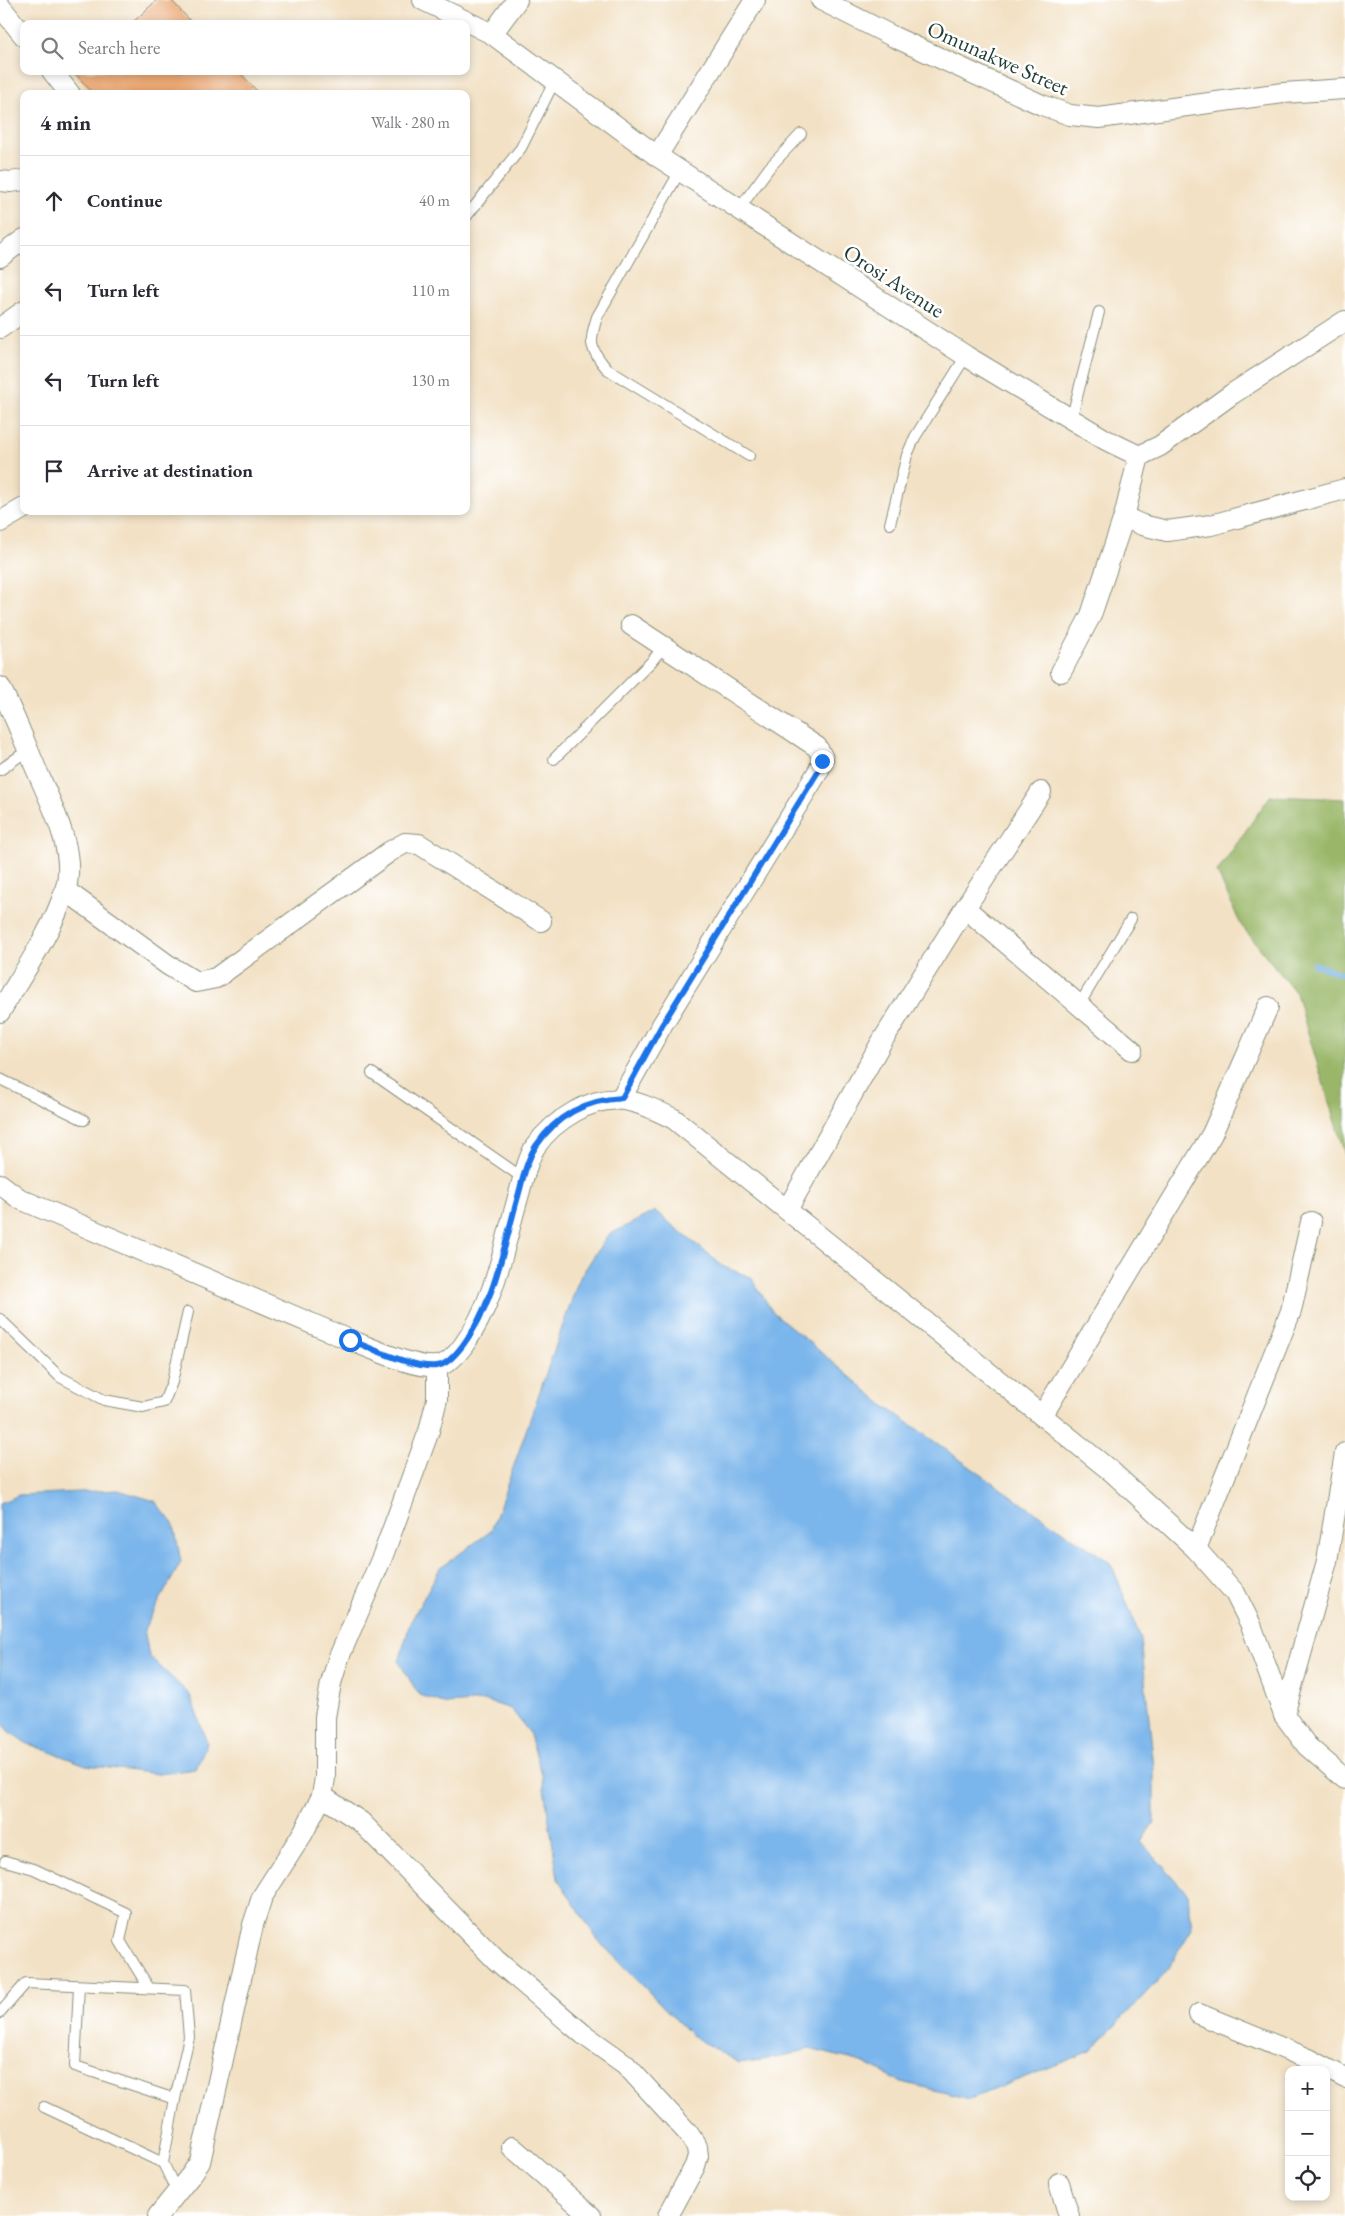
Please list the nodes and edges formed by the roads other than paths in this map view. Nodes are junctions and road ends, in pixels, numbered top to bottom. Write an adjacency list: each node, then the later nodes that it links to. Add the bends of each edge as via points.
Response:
1 (423, 0): 6 (street, Orosi Avenue)
2 (517, 0): 9 (street)
3 (756, 0): 15 (street)
4 (821, 0): 12 (street, Omunakwe Street, via 985,80 1070,115 1099,118 1283,93)
5 (0, 6): 8 (street)
6 (464, 20)
7 (470, 23): 9 (street, Orosi Avenue)
8 (20, 31)
9 (492, 34): 11 (street, Orosi Avenue)
10 (55, 75): 13 (street)
11 (555, 80): 15 (street, Orosi Avenue); 20 (lane, via 521,148)
12 (1345, 89)
13 (67, 90)
14 (801, 134): 19 (lane, via 769,168)
15 (657, 156): 16 (street, Orosi Avenue)
16 (680, 171): 19 (street, Orosi Avenue); 29 (lane, via 597,317 591,344 595,355 607,369)
17 (0, 181): 18 (street)
18 (20, 181)
19 (738, 209): 27 (street, Orosi Avenue)
20 (470, 212)
21 (20, 243): 22 (street)
22 (0, 256)
23 (1099, 312): 28 (lane)
24 (20, 314): 26 (street)
25 (1345, 321): 30 (street, via 1232,394 1160,446)
26 (0, 328)
27 (966, 356): 28 (street, Orosi Avenue); 35 (lane, via 915,438)
28 (1072, 420): 30 (street, Orosi Avenue)
29 (749, 456)
30 (1139, 456): 33 (street)
31 (1345, 489): 33 (street, via 1212,525 1167,531)
32 (20, 510): 34 (street)
33 (1124, 517): 38 (street, via 1090,616)
34 (0, 522)
35 (890, 524)
36 (631, 625): 37 (street)
37 (664, 646): 41 (lane); 54 (street, via 817,747 822,761 662,1025)
38 (1061, 672)
39 (0, 687): 40 (street)
40 (28, 750): 42 (lane); 44 (street, via 56,813 65,843)
41 (554, 759)
42 (0, 770)
43 (1041, 792): 45 (street)
44 (65, 890): 47 (street, via 196,982 216,978 405,843 419,844); 50 (street, via 48,929)
45 (965, 908): 48 (street); 58 (street, via 881,1043)
46 (1131, 919): 48 (lane)
47 (541, 922)
48 (1079, 1005): 51 (street)
49 (1268, 1006): 63 (street, via 1212,1134)
50 (0, 1012)
51 (1132, 1050)
52 (372, 1073): 56 (lane)
53 (0, 1079): 55 (lane)
54 (622, 1098): 56 (street, via 601,1099 555,1122 534,1148); 58 (street, via 642,1103 674,1119)
55 (84, 1120)
56 (523, 1178): 62 (street, via 483,1312 457,1353)
57 (0, 1184): 62 (street, via 20,1199 350,1340 404,1360)
58 (788, 1210): 63 (street)
59 (1312, 1222): 65 (street, via 1291,1311)
60 (188, 1312): 61 (lane, via 172,1382 164,1402 143,1407 104,1400 60,1377)
61 (0, 1319)
62 (437, 1366): 68 (street, via 437,1399 430,1431 331,1683 325,1717)
63 (1042, 1416): 65 (street, via 1112,1472)
64 (1345, 1452): 66 (street, via 1327,1561)
65 (1196, 1548): 66 (street, via 1235,1593 1251,1625)
66 (1284, 1715): 67 (street, via 1308,1746)
67 (1345, 1779)
68 (322, 1796): 80 (street, via 303,1833 262,1897 200,2162); 83 (street, via 361,1822 496,1960 583,2034 625,2064 688,2133 697,2147 698,2156)
69 (5, 1861): 71 (lane, via 34,1869 126,1913 120,1941)
70 (79, 1986): 71 (lane); 72 (lane, via 26,1983); 75 (lane, via 75,2066)
71 (149, 1988): 75 (lane, via 185,1990 189,2037)
72 (0, 2013)
73 (1198, 2014): 74 (street, via 1309,2059)
74 (1345, 2078)
75 (175, 2099): 78 (lane)
76 (44, 2107): 78 (lane)
77 (512, 2147): 82 (street)
78 (163, 2163): 80 (lane)
79 (1060, 2183): 84 (street)
80 (178, 2192): 81 (street)
81 (158, 2216)
82 (591, 2216)
83 (668, 2216)
84 (1069, 2216)

